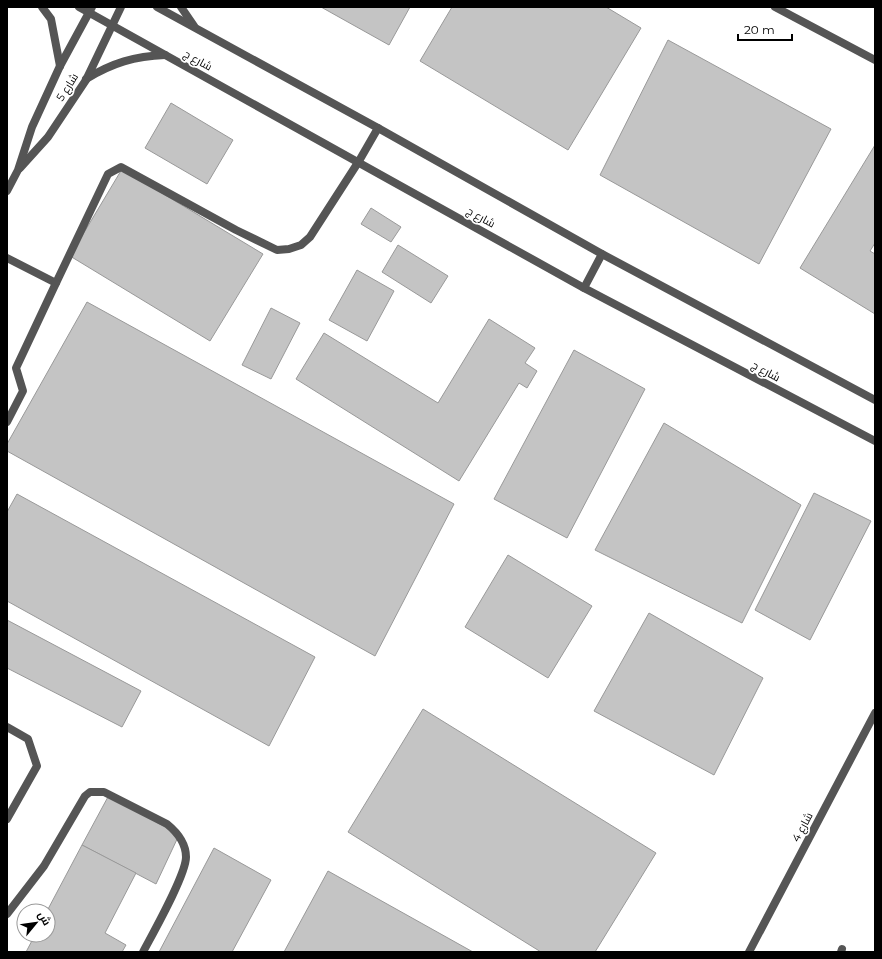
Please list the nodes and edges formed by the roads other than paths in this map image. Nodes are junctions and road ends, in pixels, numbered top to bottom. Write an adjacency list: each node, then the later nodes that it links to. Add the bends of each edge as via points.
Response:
1 (42, 7): 12 (street, via 51,19)
2 (79, 7): 7 (street, شارع ج)
3 (121, 7): 8 (street, شارع 5)
4 (157, 7): 9 (street)
5 (181, 7): 9 (street)
6 (775, 7): 11 (street)
7 (91, 10): 8 (street, شارع ج); 12 (street, شارع 5)
8 (112, 25): 10 (street, شارع ج); 13 (street, شارع 5)
9 (195, 27): 14 (street)
10 (166, 55): 13 (street, via 124,60 104,68); 15 (street, شارع ج)
11 (875, 60)
12 (60, 66): 16 (street, شارع 5, via 32,127)
13 (86, 80): 16 (street, شارع 5, via 48,137)
14 (378, 128): 15 (street); 18 (street)
15 (359, 161): 20 (street, via 310,237 301,245 277,250 121,167 116,169 108,174); 21 (street, شارع ج)
16 (18, 170): 17 (street, شارع 5)
17 (7, 191)
18 (602, 254): 21 (street); 22 (street)
19 (7, 258): 20 (street)
20 (56, 283): 23 (street, via 16,368 23,392)
21 (584, 288): 24 (street, شارع ج)
22 (875, 400)
23 (7, 422)
24 (875, 441)
25 (875, 713): 30 (street, شارع 4)
26 (7, 727): 27 (street, via 28,739 37,766)
27 (7, 820)
28 (7, 914): 29 (street, via 44,866 85,796 90,792 104,792 167,824 175,830 185,848 185,867)
29 (143, 952)
30 (748, 952)

